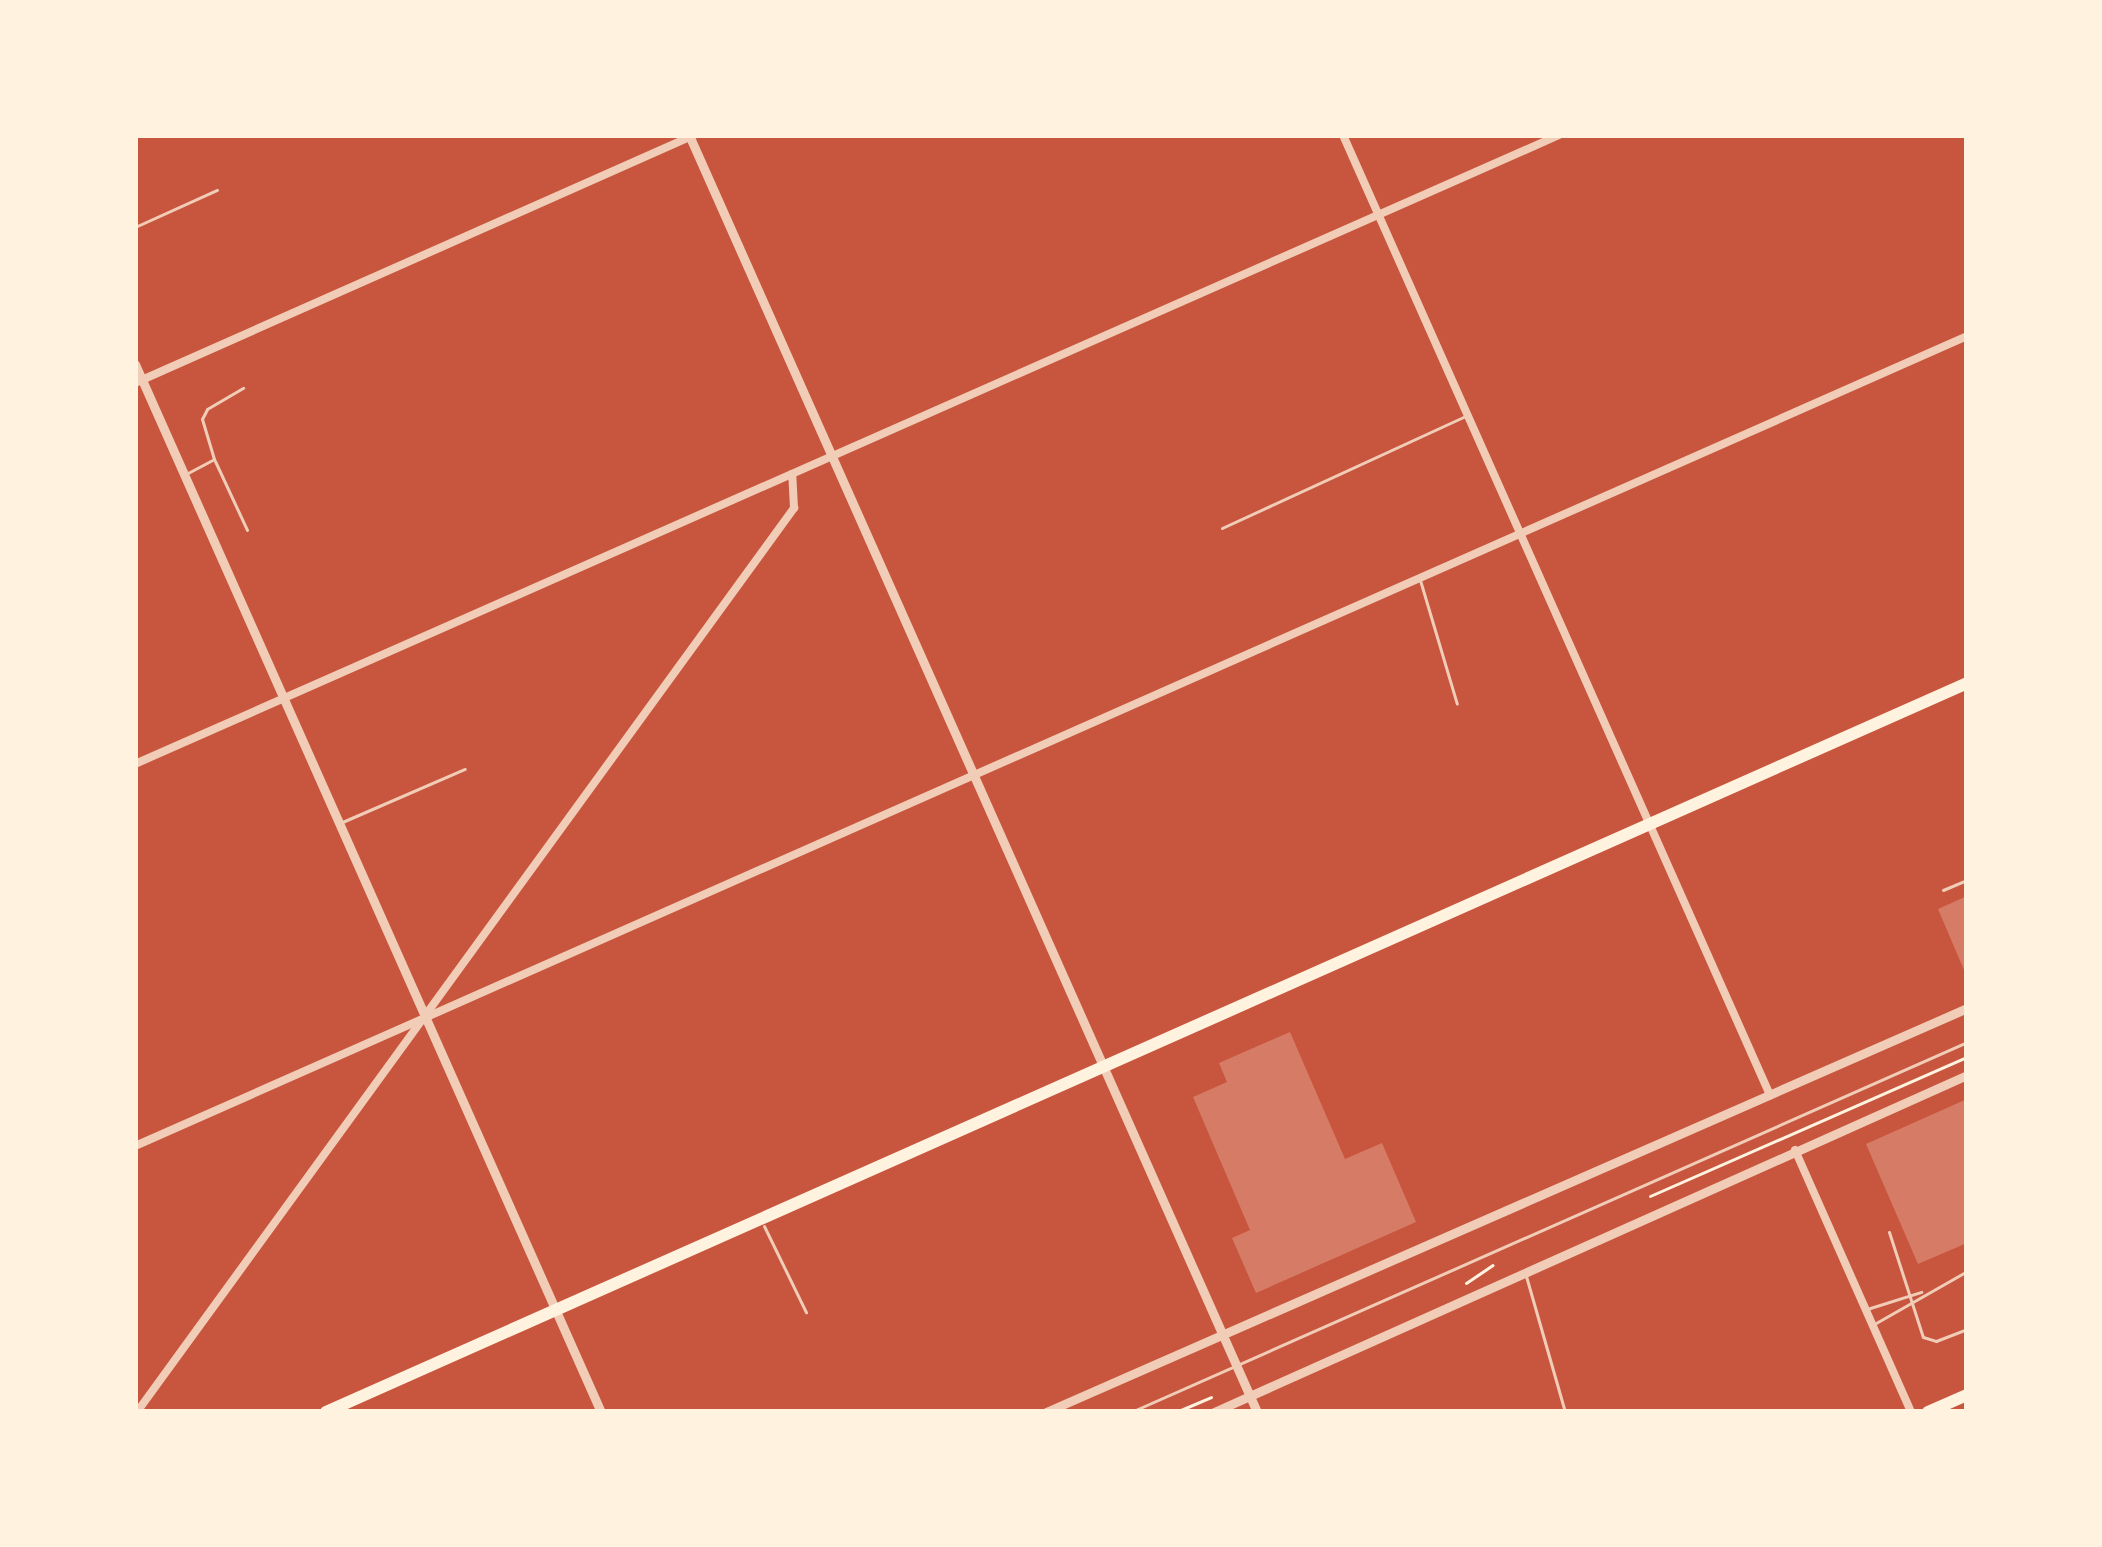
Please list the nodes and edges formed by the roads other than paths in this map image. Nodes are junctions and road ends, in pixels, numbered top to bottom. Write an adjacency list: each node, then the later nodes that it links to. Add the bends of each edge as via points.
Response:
1 (1342, 135): 5 (street)
2 (1559, 135): 5 (street)
3 (691, 136): 9 (street); 12 (street)
4 (217, 190): 6 (lane)
5 (1378, 215): 11 (street); 12 (street)
6 (135, 227)
7 (1967, 336): 18 (street)
8 (135, 364): 9 (street)
9 (138, 382): 15 (street)
10 (244, 388): 13 (lane, via 202,419)
11 (1468, 416): 16 (lane); 18 (street)
12 (832, 456): 14 (street); 25 (street)
13 (214, 460): 15 (lane); 17 (lane)
14 (792, 474): 21 (street); 31 (street, via 794,508)
15 (184, 475): 21 (street)
16 (1222, 528)
17 (247, 530)
18 (1520, 534): 19 (street); 27 (street)
19 (1420, 578): 22 (lane); 25 (street)
20 (1967, 683): 27 (main road)
21 (284, 698): 23 (street); 26 (street)
22 (1457, 704)
23 (135, 764)
24 (465, 769): 26 (lane)
25 (974, 776): 31 (street); 33 (street)
26 (339, 823): 31 (street)
27 (1649, 824): 33 (main road); 35 (street)
28 (1967, 880): 29 (lane)
29 (1943, 890)
30 (1967, 1008): 35 (street)
31 (424, 1017): 36 (street); 46 (street); 54 (street)
32 (1967, 1042): 51 (lane)
33 (1103, 1067): 38 (main road); 50 (street)
34 (1967, 1075): 37 (street)
35 (1771, 1096): 50 (street)
36 (135, 1146)
37 (1795, 1150): 41 (street); 45 (street)
38 (760, 1219): 46 (main road); 47 (lane)
39 (1889, 1232): 43 (lane)
40 (1967, 1271): 42 (lane)
41 (1526, 1274): 53 (street); 61 (lane)
42 (1924, 1292): 43 (lane); 44 (lane)
43 (1909, 1293): 44 (lane); 45 (lane)
44 (1914, 1304): 48 (lane); 49 (lane, via 1923,1337 1936,1341)
45 (1865, 1309): 48 (street)
46 (556, 1310): 55 (main road); 56 (street)
47 (806, 1312)
48 (1873, 1325): 62 (street)
49 (1967, 1329)
50 (1222, 1334): 51 (street); 57 (street)
51 (1236, 1365): 53 (street); 58 (lane)
52 (1967, 1395): 63 (main road)
53 (1250, 1396): 59 (street); 60 (street)
54 (137, 1412)
55 (326, 1412)
56 (601, 1412)
57 (1046, 1412)
58 (1131, 1412)
59 (1214, 1412)
60 (1257, 1412)
61 (1565, 1412)
62 (1911, 1412)
63 (1928, 1412)

